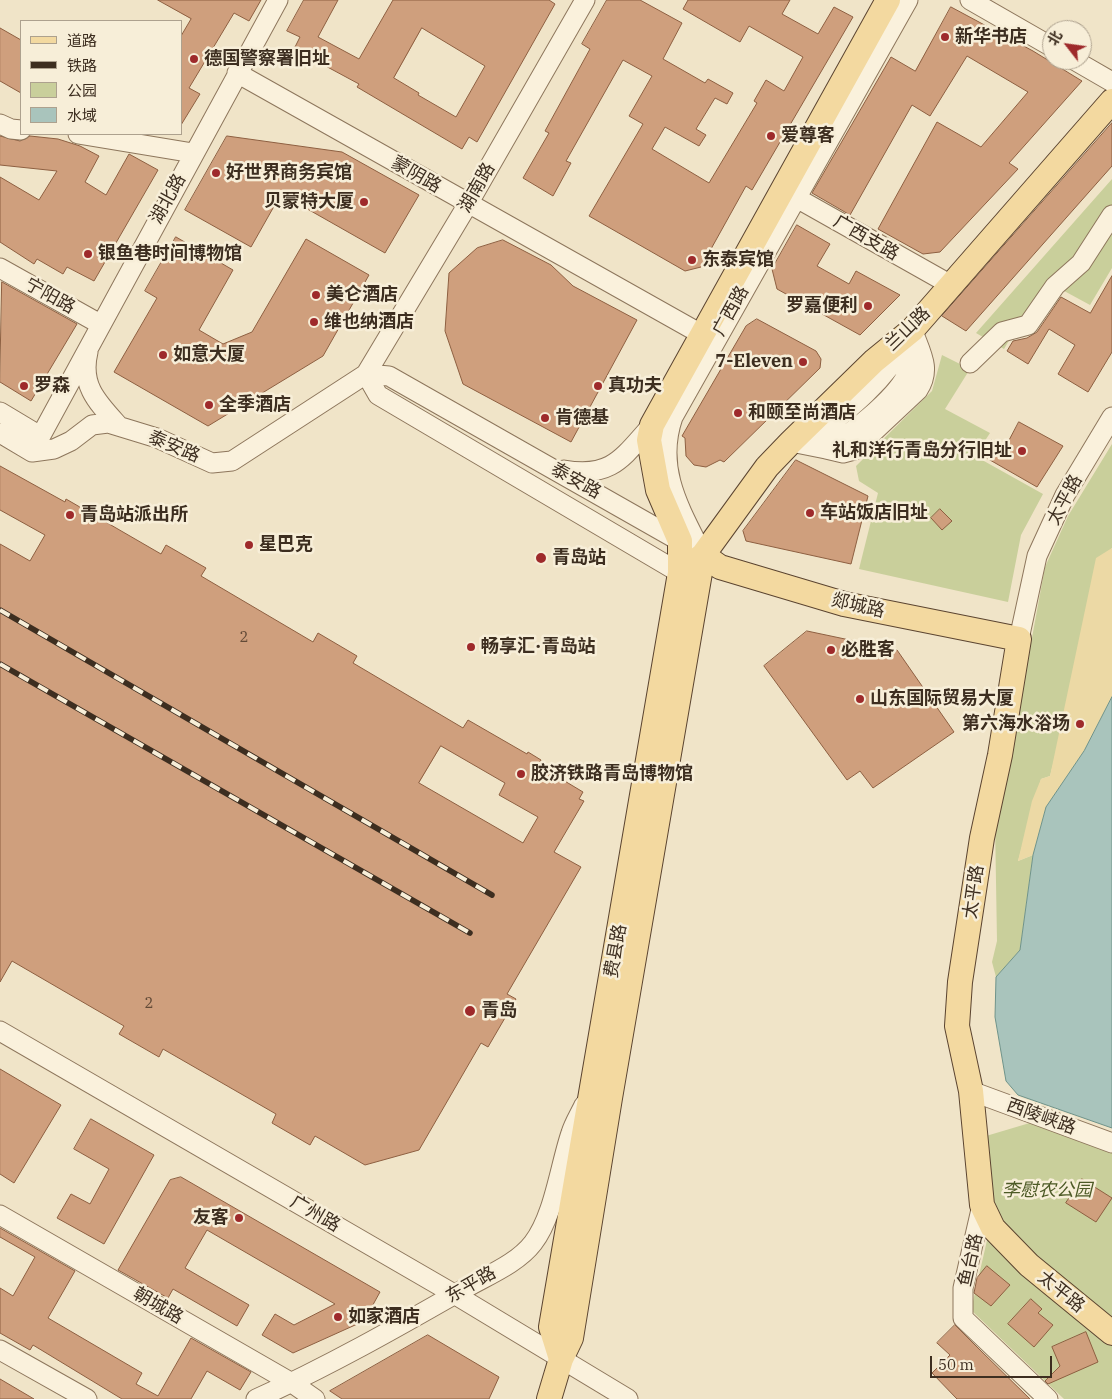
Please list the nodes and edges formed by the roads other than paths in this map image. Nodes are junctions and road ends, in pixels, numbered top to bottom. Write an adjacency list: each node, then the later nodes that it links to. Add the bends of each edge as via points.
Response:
1 (278, 0): 8 (street, 湖北路)
2 (585, 0): 16 (street, 湖南路)
3 (888, 0): 15 (main road, 广西路)
4 (908, 0): 15 (street, 广西路)
5 (970, 0): 6 (street)
6 (1042, 41)
7 (1091, 70): 9 (street)
8 (237, 73): 14 (street, 湖北路); 16 (street, 蒙阴路)
9 (1112, 82)
10 (1112, 101): 19 (main road, 兰山路)
11 (0, 124): 12 (street)
12 (20, 130)
13 (84, 135): 14 (street)
14 (193, 153): 20 (street, 湖北路)
15 (789, 194): 19 (street, 广西支路); 22 (main road, 广西路); 35 (street, 广西路, via 667,434 666,460 674,496)
16 (468, 204): 22 (street, 蒙阴路); 25 (street, 湖南路)
17 (1112, 215): 24 (street, via 1081,263 1055,286 1028,324 1002,332)
18 (0, 268): 20 (street, 宁阳路)
19 (951, 285): 21 (main road, 兰山路)
20 (100, 324): 23 (street, 湖北路)
21 (912, 330): 31 (main road, 兰山路, via 874,361); 31 (street, via 924,360 925,379 918,390 854,450 843,453)
22 (701, 334): 29 (main road, 广西路)
23 (90, 344): 28 (street, via 84,367 90,390); 32 (street, 湖北路)
24 (970, 363)
25 (366, 374): 28 (street, 泰安路, via 232,460 224,462 212,463 158,438); 33 (street, 泰安路, via 389,376); 36 (street, 泰安路, via 378,395)
26 (0, 412): 32 (street)
27 (1112, 417): 37 (street, 太平路, via 1065,495 1037,556)
28 (118, 425): 32 (street, 泰安路, via 108,422 92,425 54,449)
29 (652, 425): 33 (street, via 623,457 605,469 585,474); 34 (main road, 广西路, via 649,440 658,490)
30 (0, 433): 32 (street)
31 (798, 443): 35 (main road, 兰山路, via 767,467)
32 (36, 444)
33 (554, 469): 34 (street, 泰安路)
34 (680, 541): 35 (street, 泰安路); 36 (main road, 费县路)
35 (703, 555): 36 (main road); 37 (main road, 郯城路, via 720,566 844,604); 49 (main road, 费县路, via 571,1338)
36 (680, 573): 40 (main road, 费县路)
37 (1019, 639): 41 (main road, 太平路, via 1000,755 982,838 960,982 958,1026)
38 (0, 1018): 44 (street, via 283,1182)
39 (0, 1030): 44 (street, 广州路)
40 (593, 1086): 46 (street, 东平路, via 572,1131 554,1194 532,1245 507,1264); 49 (main road, 费县路, via 551,1327)
41 (971, 1091): 42 (street, 西陵峡路); 43 (main road, 太平路)
42 (1112, 1143)
43 (982, 1205): 47 (main road, 太平路, via 992,1228 1029,1265); 56 (street, 鱼台路, via 963,1288 963,1318)
44 (316, 1214): 46 (street, 广州路)
45 (0, 1215): 50 (street, 朝城路)
46 (454, 1294): 49 (street, 广州路); 50 (street, 东平路)
47 (1112, 1333)
48 (0, 1350): 51 (street)
49 (561, 1359): 54 (main road, 费县路); 55 (street, 广州路)
50 (292, 1383): 52 (street, 东平路); 53 (street, 朝城路)
51 (87, 1399)
52 (256, 1399)
53 (315, 1399)
54 (549, 1399)
55 (628, 1399)
56 (1048, 1399)

